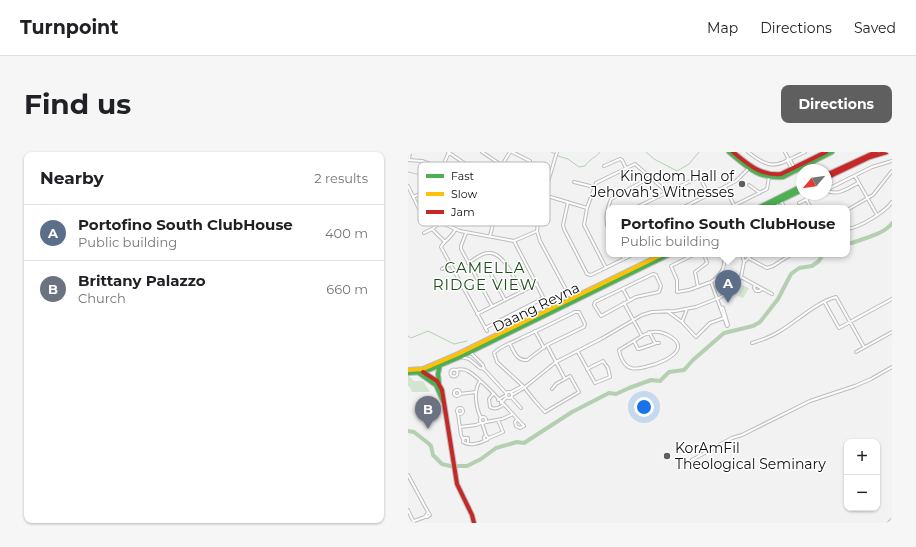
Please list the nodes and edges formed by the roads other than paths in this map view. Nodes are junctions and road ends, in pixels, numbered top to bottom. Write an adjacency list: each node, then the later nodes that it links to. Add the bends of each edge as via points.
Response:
1 (410, 152): 17 (street)
2 (449, 152): 20 (street); 21 (street)
3 (484, 152): 22 (street)
4 (511, 152): 23 (street); 24 (street)
5 (556, 152): 35 (street)
6 (729, 152): 28 (main road)
7 (733, 152): 28 (main road)
8 (748, 152): 16 (street, via 766,164 777,165)
9 (785, 152): 16 (street)
10 (805, 152): 14 (street)
11 (832, 152): 26 (main road)
12 (876, 152): 34 (main road)
13 (887, 152): 36 (main road)
14 (798, 153): 16 (street)
15 (823, 153): 25 (main road)
16 (788, 159): 31 (street)
17 (409, 160): 19 (street)
18 (892, 161): 38 (street)
19 (427, 162)
20 (445, 162)
21 (463, 162)
22 (498, 162)
23 (504, 162)
24 (530, 162)
25 (804, 164)
26 (805, 164)
27 (604, 166): 30 (street, via 621,159)
28 (750, 167): 37 (main road); 45 (street, via 738,179)
29 (796, 167): 31 (main road)
30 (626, 168): 39 (street, via 635,164); 44 (street, via 598,182)
31 (793, 168): 37 (main road)
32 (796, 168): 37 (main road, via 783,176)
33 (892, 171): 56 (street)
34 (832, 172)
35 (550, 174)
36 (832, 175)
37 (770, 176): 49 (street, via 767,189)
38 (855, 176): 41 (street); 46 (street)
39 (651, 177): 48 (street); 64 (street, via 612,199)
40 (574, 182): 44 (street)
41 (858, 183): 51 (street, via 841,192); 56 (street)
42 (749, 185): 49 (street)
43 (408, 186): 54 (street)
44 (594, 187): 69 (street)
45 (724, 187): 53 (street); 67 (street)
46 (832, 187)
47 (796, 190): 58 (main road)
48 (667, 192): 53 (street, via 698,177); 65 (street)
49 (760, 193): 67 (street)
50 (796, 193): 58 (main road)
51 (832, 193)
52 (418, 195): 54 (street)
53 (709, 195): 66 (street)
54 (413, 197): 63 (street)
55 (550, 197): 59 (street)
56 (868, 199): 70 (street); 71 (street)
57 (804, 200): 61 (street)
58 (780, 201): 62 (main road); 62 (street); 68 (street)
59 (568, 202): 69 (street); 99 (street, via 564,228 586,273 588,275)
60 (892, 202): 71 (street)
61 (799, 203)
62 (776, 204)
63 (418, 205)
64 (610, 205)
65 (641, 205)
66 (688, 205)
67 (734, 205)
68 (783, 205)
69 (587, 208): 99 (street, via 584,225)
70 (850, 208)
71 (877, 215): 76 (street)
72 (435, 226): 77 (street)
73 (448, 226): 78 (street)
74 (492, 226): 82 (street)
75 (537, 226): 79 (street)
76 (850, 228)
77 (432, 229): 81 (street); 84 (street)
78 (454, 230): 80 (street); 84 (street)
79 (537, 231): 83 (street); 110 (street)
80 (466, 232): 82 (street); 96 (street, via 460,247)
81 (424, 233)
82 (490, 236): 83 (street)
83 (514, 240): 103 (street)
84 (445, 242): 97 (street, via 441,248)
85 (628, 257): 94 (street)
86 (657, 257): 110 (main road, Daang Reyna)
87 (663, 257): 110 (main road, Daang Reyna)
88 (689, 257): 105 (street, via 671,266 677,280 677,292)
89 (705, 257): 105 (street, via 707,263 695,272)
90 (724, 257): 102 (street, via 723,270)
91 (743, 257): 95 (street)
92 (787, 257): 93 (street, via 767,268)
93 (748, 258): 95 (street)
94 (624, 259): 99 (street)
95 (744, 262): 101 (street)
96 (468, 263): 108 (street, via 489,253 500,257); 117 (street)
97 (450, 264): 98 (street); 121 (street)
98 (442, 268)
99 (606, 268)
100 (491, 274): 112 (street)
101 (740, 277): 104 (street); 114 (street, via 732,289)
102 (711, 282): 105 (street); 114 (street)
103 (537, 284): 108 (street); 121 (street, via 543,295 542,299 486,329)
104 (755, 285): 107 (street); 107 (street, via 756,291)
105 (698, 287)
106 (623, 289): 113 (street); 113 (street, via 653,274 656,275 661,286 659,292); 116 (street, via 594,304 601,316)
107 (762, 289): 109 (street)
108 (522, 292): 112 (street)
109 (772, 294)
110 (572, 298): 138 (main road, Daang Reyna)
111 (892, 299): 125 (street)
112 (505, 300): 117 (street)
113 (629, 300): 116 (street)
114 (717, 300): 118 (street); 119 (street)
115 (825, 302): 125 (street, via 836,298); 125 (street, via 839,328); 133 (street, via 781,331)
116 (624, 303): 123 (street)
117 (492, 306): 121 (street)
118 (720, 307): 122 (street); 122 (street, via 723,308 728,325 726,326)
119 (687, 309): 120 (street); 124 (street)
120 (667, 311): 123 (street, via 646,313); 124 (street)
121 (477, 314)
122 (724, 318): 124 (street, via 710,323 696,337)
123 (632, 320): 129 (street); 139 (street)
124 (682, 322)
125 (850, 322): 136 (street)
126 (535, 331): 134 (street); 135 (street, via 579,312 584,327); 137 (street)
127 (649, 332): 129 (street); 131 (street); 145 (street, via 670,336 677,343 676,354 639,369)
128 (892, 332): 136 (street)
129 (642, 336): 130 (street)
130 (634, 341): 131 (street, via 638,349); 145 (street, via 619,350 624,362)
131 (655, 343): 132 (street)
132 (659, 343)
133 (752, 343)
134 (510, 344): 137 (street, via 515,355 525,361); 157 (street, via 495,352 495,360)
135 (547, 345): 137 (street); 142 (street)
136 (864, 347): 140 (street)
137 (544, 348)
138 (468, 351): 141 (main road, Daang Reyna); 146 (street)
139 (578, 352): 142 (street); 147 (street)
140 (856, 352)
141 (459, 355): 143 (main road, Daang Reyna); 146 (street); 149 (main road, Daang Reyna)
142 (556, 362): 154 (street); 157 (street)
143 (440, 366): 149 (main road, Daang Reyna); 156 (main road)
144 (892, 367): 181 (street, via 855,386 810,401)
145 (632, 368): 151 (street)
146 (484, 369): 162 (street)
147 (587, 369): 152 (street, via 595,383); 152 (street, via 603,361)
148 (456, 370): 155 (street, via 468,371)
149 (421, 371): 150 (main road, Daang Reyna); 156 (main road); 165 (main road, via 436,385)
150 (408, 372)
151 (631, 372)
152 (610, 377): 153 (street)
153 (614, 378)
154 (565, 379): 157 (street, via 570,376 579,392 547,412 543,411); 158 (street)
155 (480, 381): 159 (street); 161 (street)
156 (439, 384): 165 (main road)
157 (524, 386): 163 (street)
158 (552, 389)
159 (476, 392): 160 (street); 170 (street)
160 (460, 394)
161 (492, 394): 164 (street); 166 (street, via 489,399 490,407 498,408)
162 (506, 395): 163 (street); 163 (street); 164 (street); 166 (street)
163 (511, 395): 167 (street)
164 (498, 400): 166 (street)
165 (444, 403): 185 (main road, via 459,491)
166 (502, 404): 169 (street)
167 (521, 408)
168 (458, 414): 175 (street)
169 (512, 414): 171 (street); 172 (street)
170 (481, 418): 173 (street, via 486,418); 174 (street)
171 (517, 419): 171 (street, via 521,423 524,426 516,426)
172 (498, 420): 173 (street); 177 (street, via 503,432)
173 (486, 422): 174 (street)
174 (482, 423): 175 (street); 176 (street)
175 (460, 427): 178 (street)
176 (486, 436): 177 (street); 179 (street)
177 (489, 438): 179 (street)
178 (463, 439): 180 (street, via 464,443); 180 (street, via 468,438)
179 (486, 440): 180 (street)
180 (468, 443)
181 (692, 460)
182 (408, 475): 184 (street, via 428,512 425,517)
183 (408, 510): 184 (street)
184 (414, 522)
185 (474, 523)

